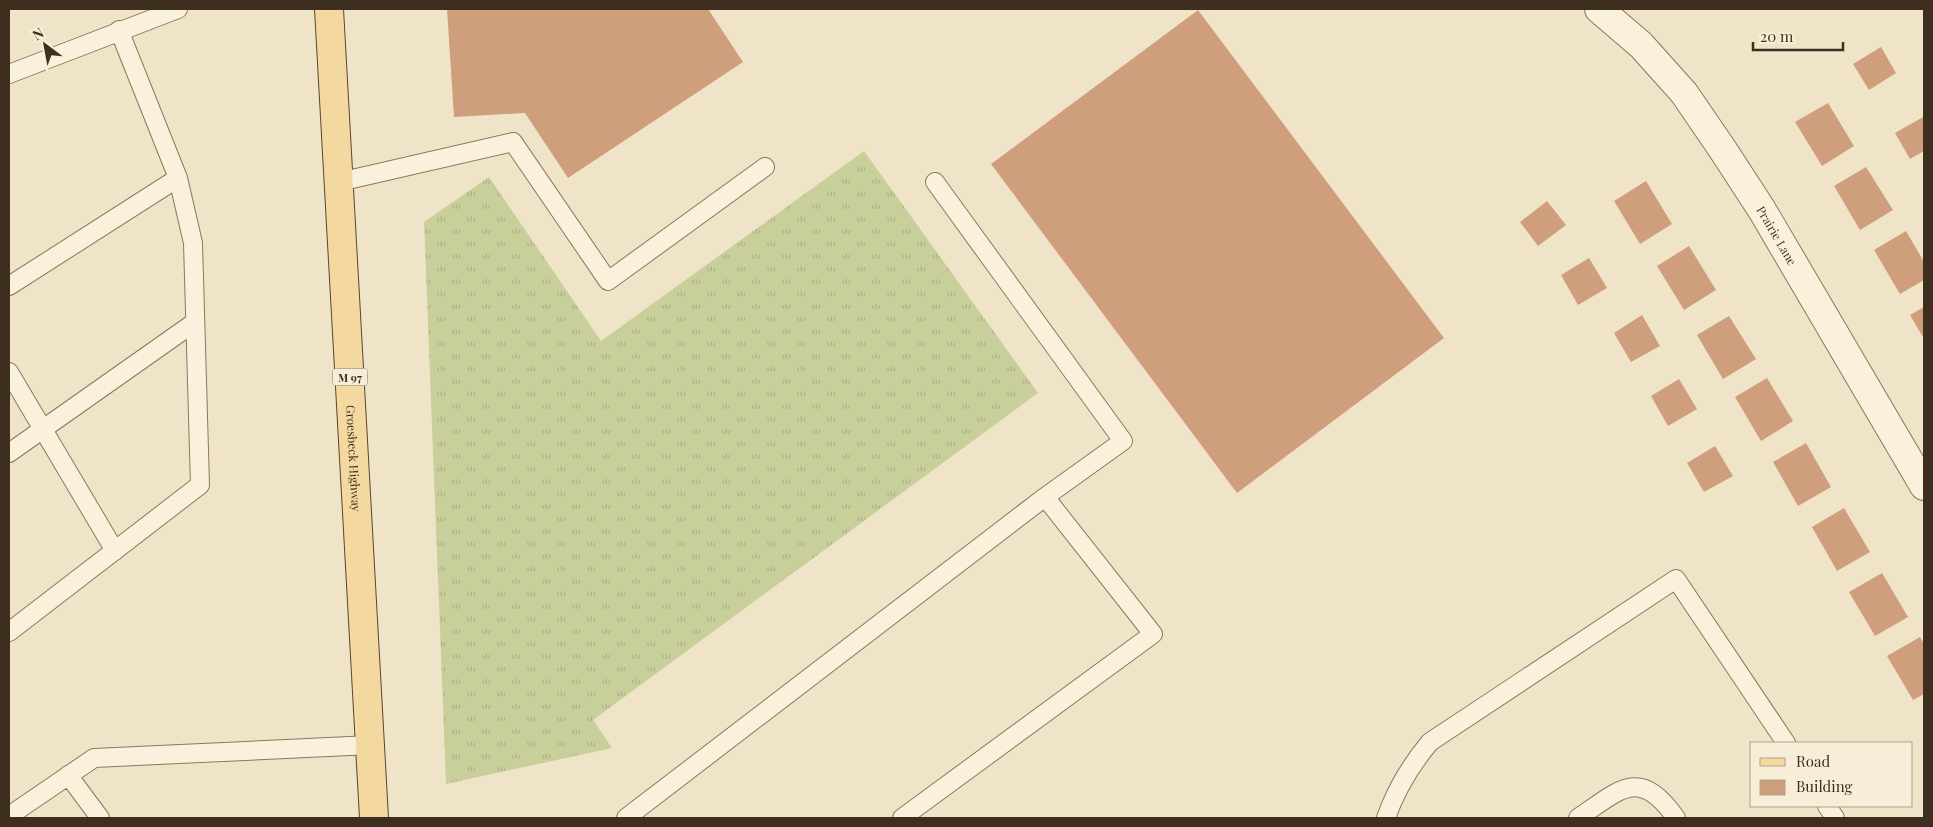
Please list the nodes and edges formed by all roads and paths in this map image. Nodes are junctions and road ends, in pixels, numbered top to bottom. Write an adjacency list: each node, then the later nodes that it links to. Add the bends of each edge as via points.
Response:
1 (178, 9): 4 (lane)
2 (329, 9): 8 (main road, Groesbeck Highway / M 97)
3 (1599, 9): 15 (street, Prairie Lane, via 1641,45 1684,92 1762,210)
4 (118, 30): 5 (lane); 7 (lane)
5 (9, 74)
6 (765, 167): 8 (lane, via 608,281 513,142)
7 (178, 178): 10 (lane); 11 (lane, via 193,243)
8 (339, 182): 20 (main road, Groesbeck Highway / M 97)
9 (935, 182): 16 (lane, via 1123,441)
10 (9, 286)
11 (195, 322): 13 (lane); 17 (lane, via 200,485)
12 (9, 372): 13 (lane)
13 (43, 429): 14 (lane); 17 (lane)
14 (9, 453)
15 (1924, 486)
16 (1045, 496): 26 (lane); 27 (lane, via 1153,634)
17 (115, 550): 18 (lane)
18 (9, 632)
19 (1785, 742): 28 (lane, via 1676,579 1430,742 1397,787)
20 (371, 745): 21 (lane, via 94,758); 25 (main road, Groesbeck Highway / M 97)
21 (68, 775): 23 (lane); 24 (lane)
22 (1828, 807): 31 (lane)
23 (9, 816)
24 (100, 818)
25 (374, 818)
26 (626, 818)
27 (902, 818)
28 (1386, 818)
29 (1578, 818): 30 (lane, via 1615,793 1631,787 1648,790 1662,800)
30 (1676, 818)
31 (1835, 818)

